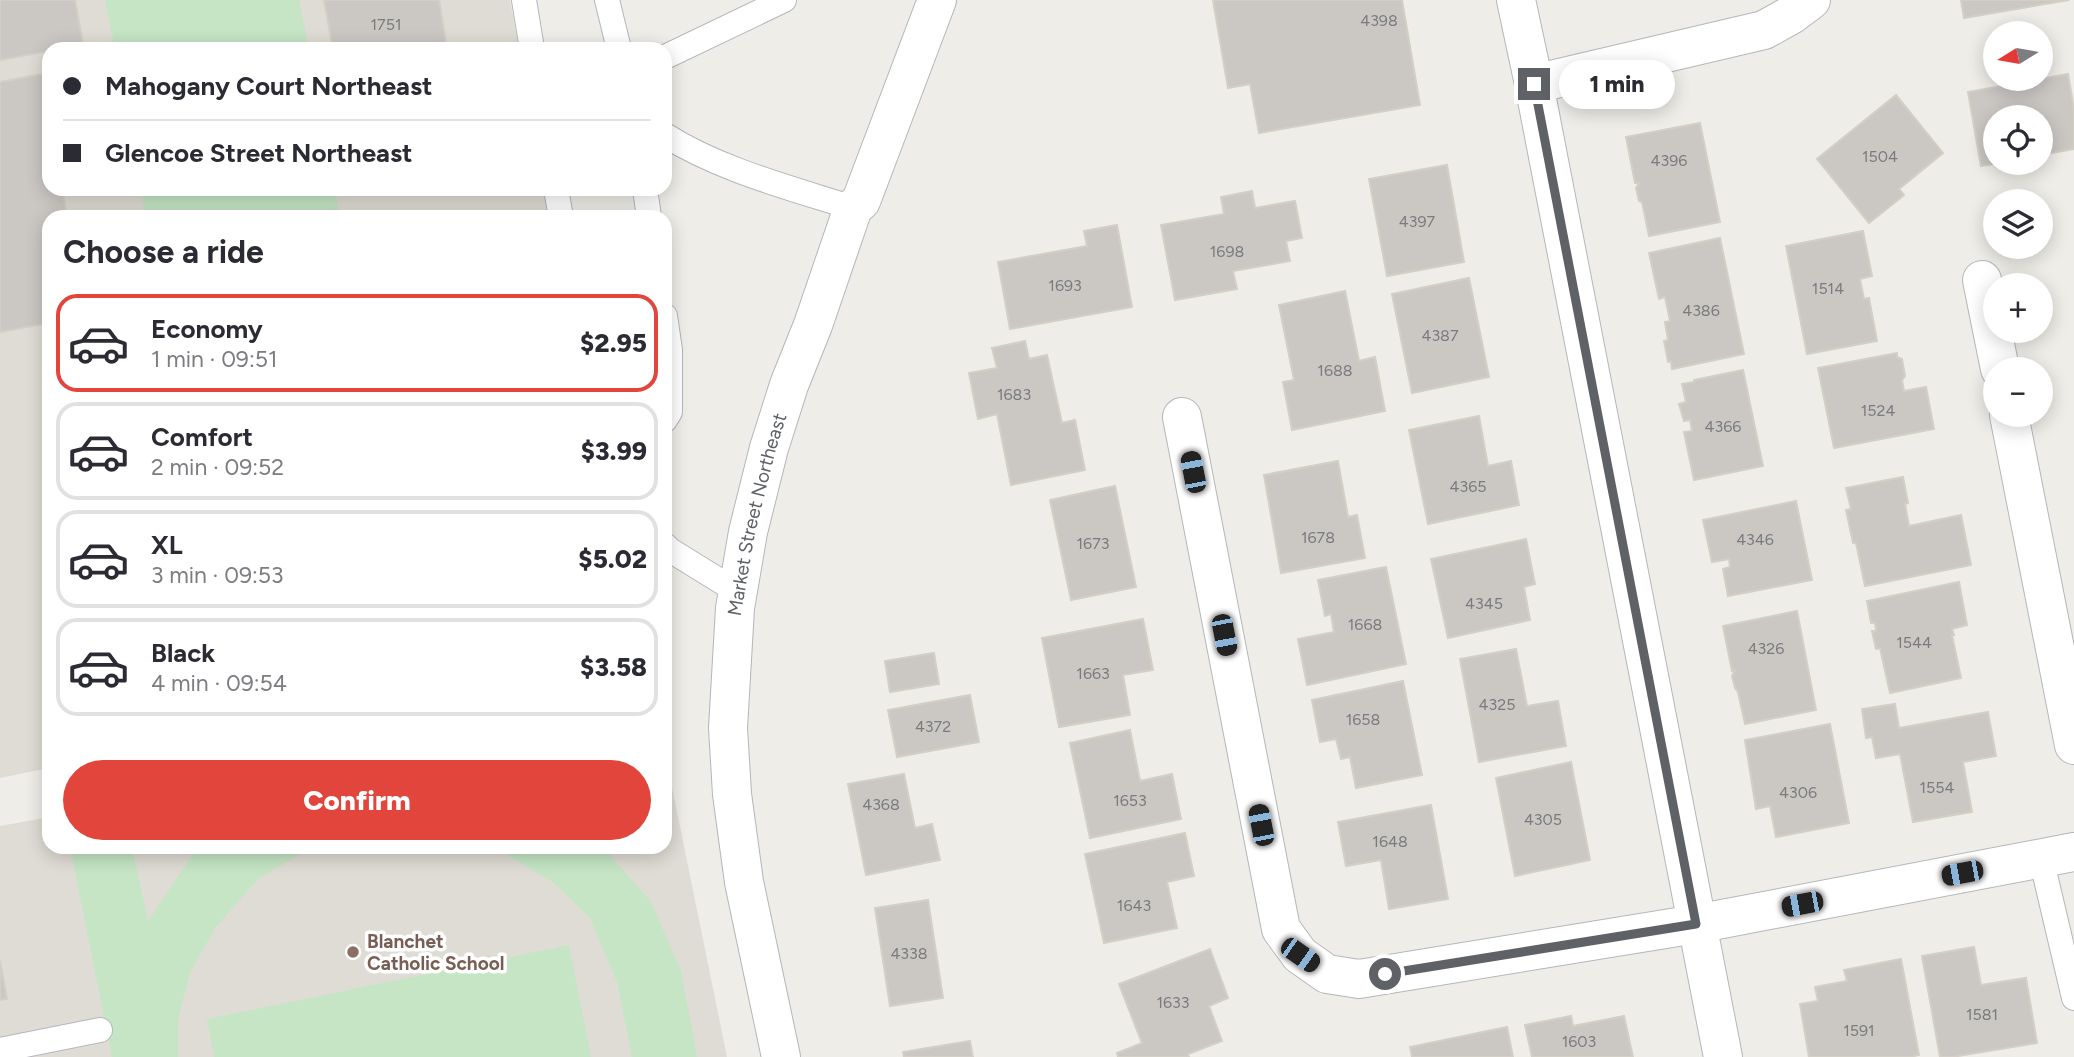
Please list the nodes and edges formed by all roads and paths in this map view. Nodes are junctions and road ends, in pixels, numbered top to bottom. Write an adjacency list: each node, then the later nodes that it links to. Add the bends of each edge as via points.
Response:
1 (524, 0): 7 (lane)
2 (607, 0): 8 (lane)
3 (784, 0): 9 (lane)
4 (937, 0): 12 (street, Market Street Northeast, via 861,201)
5 (1516, 0): 10 (street)
6 (1811, 0): 10 (street, via 1764,30)
7 (531, 42)
8 (617, 42)
9 (672, 54)
10 (1534, 84): 19 (street)
11 (672, 140): 12 (lane, via 745,173)
12 (853, 208): 16 (street, Market Street Northeast, via 769,448)
13 (1182, 417): 19 (street, via 1281,929 1300,955 1327,974 1359,979)
14 (2011, 427): 17 (street)
15 (672, 551): 16 (lane)
16 (738, 592): 23 (street, Market Street Northeast, via 728,728 732,794 744,882)
17 (2074, 745)
18 (2058, 855): 19 (street); 20 (lane)
19 (1696, 924): 24 (street)
20 (2074, 998)
21 (100, 1030): 22 (lane)
22 (0, 1050)
23 (781, 1057)
24 (1723, 1057)

